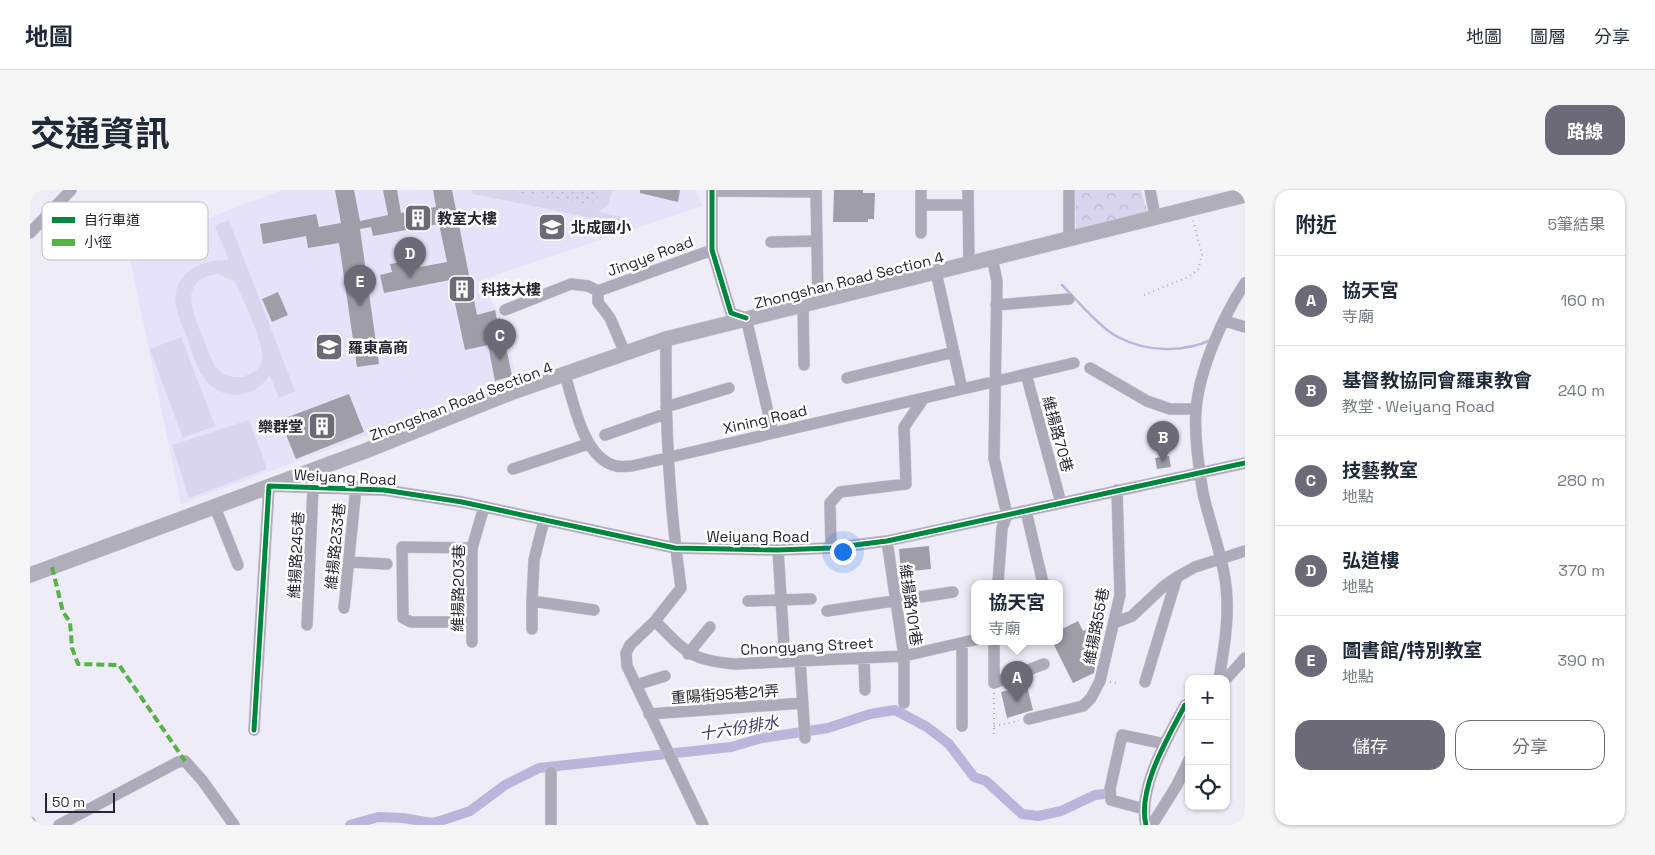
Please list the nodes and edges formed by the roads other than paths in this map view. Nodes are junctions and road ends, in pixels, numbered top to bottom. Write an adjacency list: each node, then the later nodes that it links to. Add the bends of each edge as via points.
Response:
1 (71, 190): 9 (street)
2 (712, 190): 7 (street); 19 (street, Jingye Road)
3 (921, 190): 10 (street)
4 (968, 190): 11 (street)
5 (1069, 190): 16 (street)
6 (1150, 190): 12 (street)
7 (816, 191): 17 (street)
8 (1245, 195): 12 (main road, Zhongshan Road Section 4)
9 (60, 202)
10 (921, 205): 11 (street); 15 (street)
11 (968, 205): 21 (street)
12 (1155, 216): 16 (main road, Zhongshan Road Section 4)
13 (42, 220): 14 (street)
14 (30, 233)
15 (921, 233)
16 (1069, 238): 20 (main road, Zhongshan Road Section 4)
17 (817, 241): 18 (street); 26 (street)
18 (771, 242)
19 (712, 250): 24 (street, Jingye Road); 29 (street, Jingye Road, via 731,313)
20 (992, 257): 21 (main road, Zhongshan Road Section 4); 27 (street, via 997,281)
21 (969, 263): 22 (main road, Zhongshan Road Section 4)
22 (936, 272): 26 (main road, Zhongshan Road Section 4); 33 (street)
23 (1245, 283): 30 (street)
24 (598, 291): 28 (street, via 571,284); 34 (street, via 598,302 610,318)
25 (1069, 299): 27 (street)
26 (810, 303): 29 (main road, Zhongshan Road Section 4); 36 (street)
27 (996, 305): 41 (street)
28 (505, 310)
29 (746, 318): 32 (main road, Zhongshan Road Section 4); 47 (street)
30 (1225, 321): 31 (street); 45 (street, via 1203,376)
31 (1245, 327)
32 (666, 339): 34 (main road, Zhongshan Road Section 4); 46 (street)
33 (954, 352): 40 (street); 43 (street)
34 (625, 353): 39 (main road, Zhongshan Road Section 4)
35 (1074, 363): 38 (street, Xining Road)
36 (804, 365)
37 (1090, 368): 45 (street, via 1147,401 1170,409)
38 (1026, 374): 41 (street, Xining Road); 58 (street, 維揚路70巷)
39 (565, 375): 49 (street, Xining Road); 54 (main road, Zhongshan Road Section 4)
40 (847, 378)
41 (994, 382): 43 (street, Xining Road); 62 (street, via 994,458)
42 (729, 388): 46 (street)
43 (962, 389): 44 (street, Xining Road)
44 (924, 398): 47 (street, Xining Road); 67 (street, via 904,427 906,484 840,492 830,503)
45 (1196, 408): 53 (street)
46 (665, 410): 48 (street); 50 (street)
47 (773, 433): 50 (street, Xining Road)
48 (605, 435)
49 (588, 444): 50 (street, Xining Road, via 600,457 616,466 632,466); 52 (street)
50 (668, 456): 66 (street)
51 (1245, 463): 53 (street, Weiyang Road)
52 (513, 469)
53 (1202, 474): 57 (street, Weiyang Road); 70 (street, via 1203,492)
54 (269, 486): 55 (street, Weiyang Road); 59 (main road, Zhongshan Road Section 4); 116 (street)
55 (313, 487): 56 (street, Weiyang Road); 90 (street, 維揚路245巷)
56 (356, 487): 60 (street, Weiyang Road); 71 (street, 維揚路233巷)
57 (1117, 490): 58 (street, Weiyang Road); 89 (street, 維揚路55巷, via 1120,595)
58 (1061, 503): 61 (street, Weiyang Road)
59 (215, 507): 73 (street); 74 (main road, Zhongshan Road Section 4)
60 (484, 507): 63 (street, Weiyang Road); 65 (street, 維揚路203巷)
61 (1026, 511): 62 (street, Weiyang Road); 77 (street)
62 (1008, 515): 64 (street, Weiyang Road); 76 (street, via 1002,528)
63 (544, 520): 66 (street, Weiyang Road); 80 (street, via 534,560)
64 (887, 541): 67 (street, Weiyang Road); 83 (street, 維揚路101巷)
65 (472, 548): 88 (street, 維揚路203巷); 88 (street, via 402,547 403,618 411,622)
66 (675, 548): 68 (street, Weiyang Road); 87 (street, via 681,588)
67 (832, 548): 68 (street, Weiyang Road)
68 (778, 550): 81 (street)
69 (1245, 551): 70 (street)
70 (1220, 558): 75 (street); 104 (street, via 1227,620)
71 (348, 562): 72 (street); 84 (street, 維揚路233巷)
72 (387, 564)
73 (238, 565)
74 (30, 575)
75 (1177, 576): 89 (street, via 1132,616); 107 (street)
76 (998, 580)
77 (1041, 580)
78 (953, 592): 83 (street)
79 (811, 599): 81 (street)
80 (532, 600): 85 (street); 92 (street)
81 (781, 600): 82 (street); 102 (street)
82 (748, 602)
83 (896, 602): 86 (street); 98 (street, 維揚路101巷)
84 (344, 608)
85 (594, 610)
86 (827, 611)
87 (655, 621): 97 (street, Chongyang Street); 108 (street, via 626,653 627,666)
88 (471, 622): 94 (street, 維揚路203巷)
89 (1114, 623): 114 (street, 維揚路55巷, via 1100,681 1091,698 1082,706)
90 (307, 624)
91 (710, 627): 97 (street)
92 (532, 629)
93 (971, 641): 95 (street, Chongyang Street)
94 (472, 642)
95 (962, 643): 98 (street, Chongyang Street); 115 (street)
96 (994, 645): 103 (street, via 994,683)
97 (688, 654): 102 (street, Chongyang Street, via 710,662)
98 (904, 656): 99 (street, Chongyang Street); 111 (street, 維揚路101巷)
99 (864, 658): 101 (street, Chongyang Street); 109 (street)
100 (1245, 658): 105 (street)
101 (800, 661): 102 (street, Chongyang Street); 110 (street)
102 (785, 662)
103 (1044, 664)
104 (1220, 675)
105 (1230, 675)
106 (665, 676): 108 (street)
107 (1145, 682)
108 (636, 685): 113 (street)
109 (865, 690)
110 (803, 703): 113 (street, 重陽街95巷21弄); 117 (street)
111 (904, 703)
112 (1185, 705): 118 (street)
113 (649, 714): 125 (street)
114 (1029, 719)
115 (962, 726)
116 (254, 730)
117 (805, 738)
118 (1165, 744): 121 (street, via 1144,799); 121 (street, via 1122,735 1110,789 1111,800)
119 (1187, 765): 127 (street)
120 (551, 772): 124 (street)
121 (1144, 809): 126 (street)
122 (59, 825): 123 (street, via 185,761)
123 (234, 825)
124 (551, 825)
125 (703, 825)
126 (1146, 825)
127 (1152, 825)

